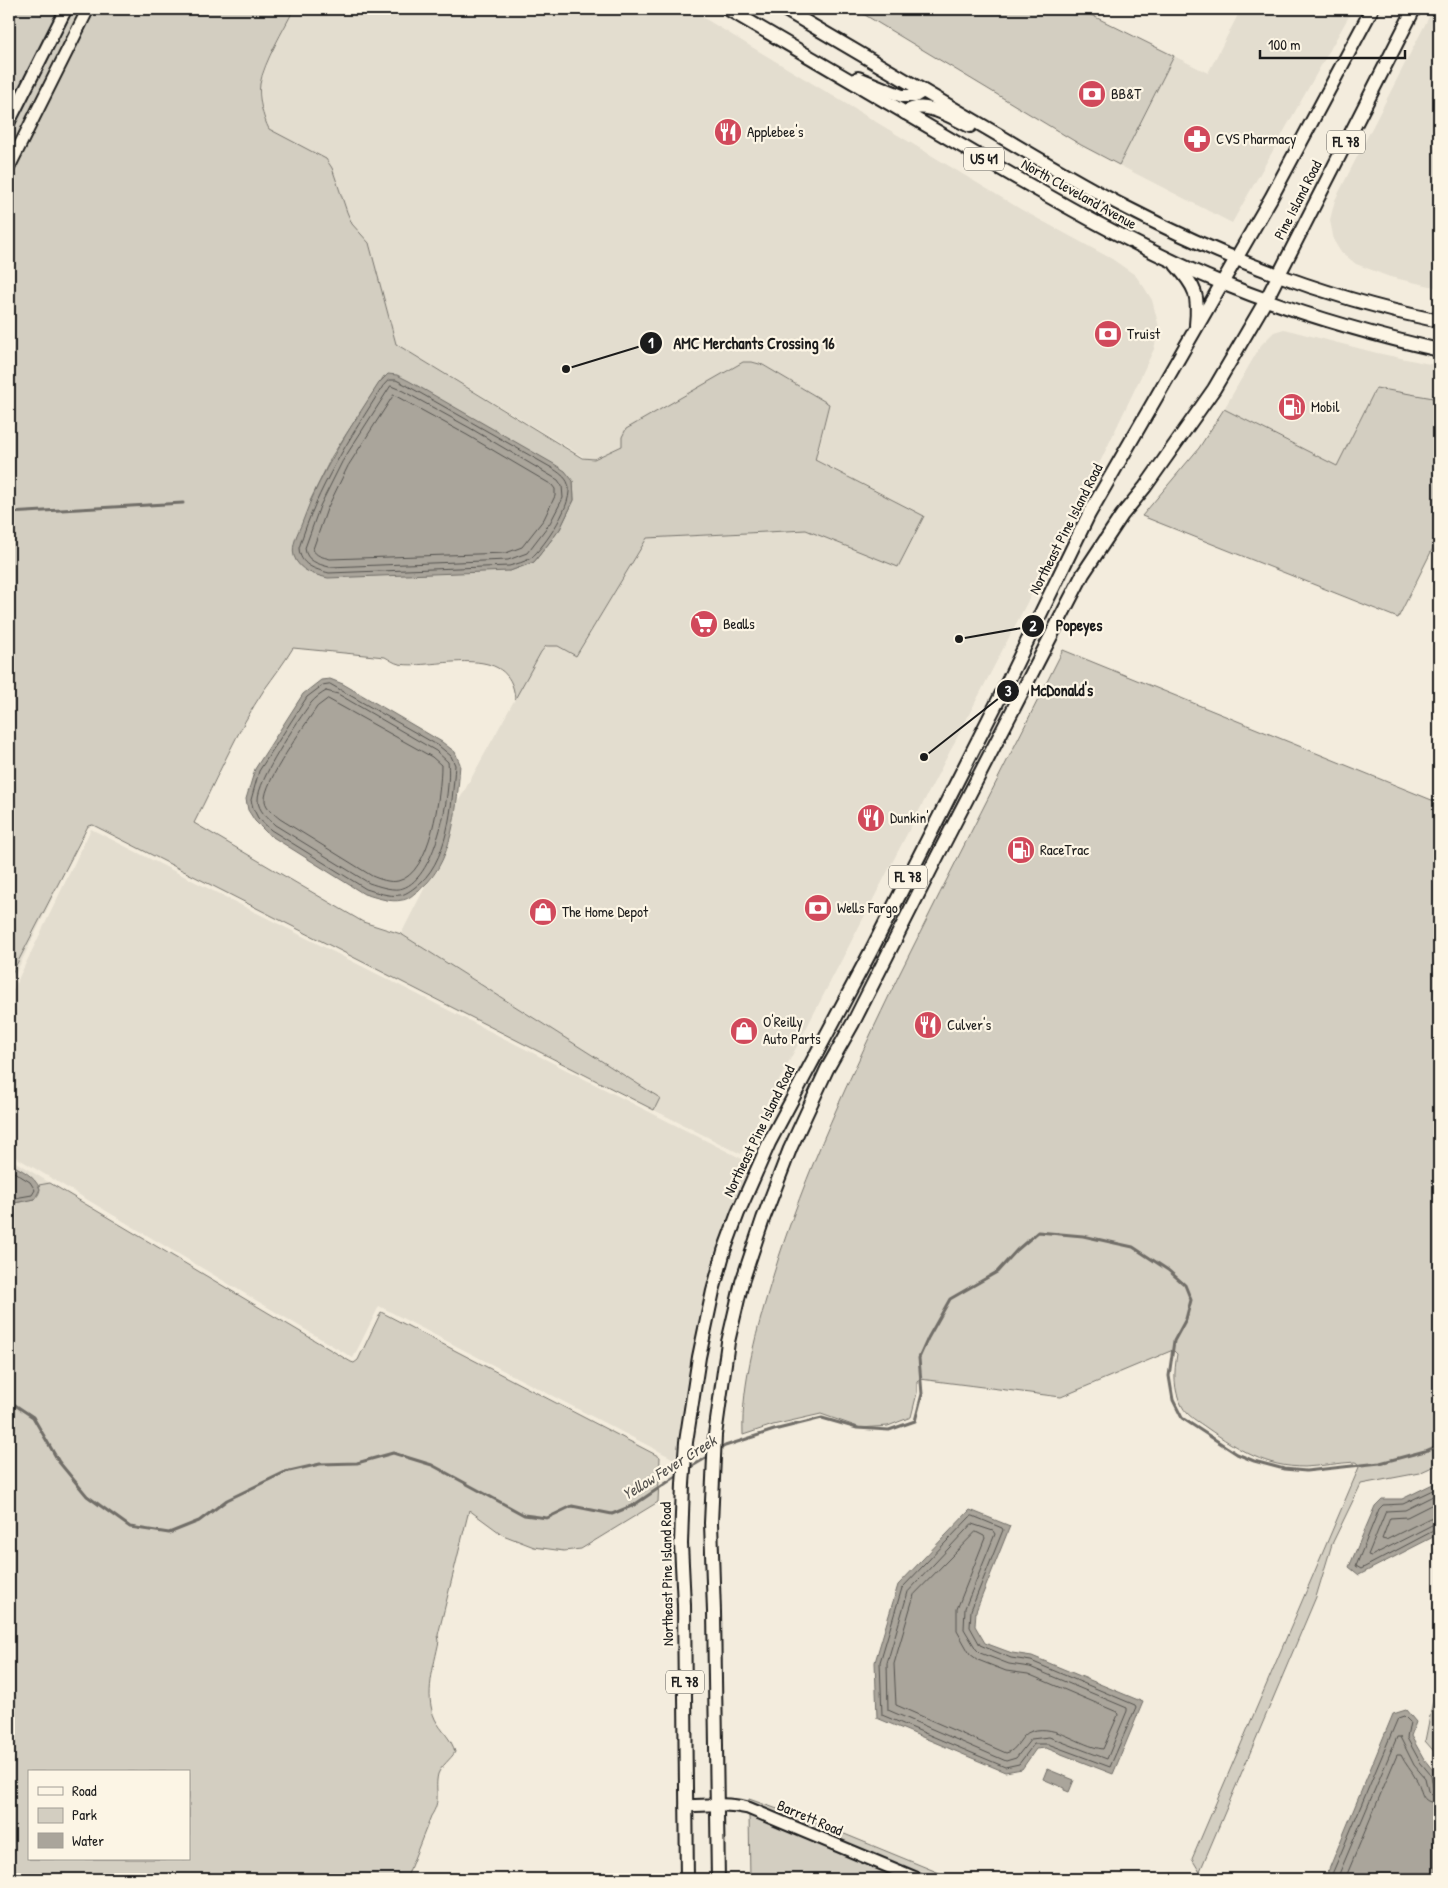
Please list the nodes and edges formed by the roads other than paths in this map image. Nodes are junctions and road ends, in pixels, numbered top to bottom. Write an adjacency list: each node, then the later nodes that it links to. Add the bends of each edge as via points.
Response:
1 (66, 9): 10 (main road)
2 (88, 9): 12 (main road)
3 (728, 9): 7 (main road, North Cleveland Avenue / US 41)
4 (784, 9): 8 (main road, North Cleveland Avenue / US 41)
5 (1372, 9): 13 (main road, Pine Island Road / FL 78)
6 (1414, 9): 15 (main road, Pine Island Road / FL 78)
7 (816, 61): 8 (main road, via 902,96 915,96); 9 (main road, North Cleveland Avenue / US 41)
8 (924, 91): 11 (main road, North Cleveland Avenue / US 41)
9 (905, 113): 11 (main road, via 920,107 930,108); 14 (main road, North Cleveland Avenue / US 41, via 1094,223)
10 (9, 122)
11 (1022, 149): 13 (main road, North Cleveland Avenue / US 41, via 1128,209)
12 (9, 167)
13 (1237, 259): 15 (main road, North Cleveland Avenue / US 41); 16 (main road, Pine Island Road / FL 78)
14 (1172, 260): 16 (main road, North Cleveland Avenue / US 41); 19 (main road, via 1191,281 1196,294 1198,310)
15 (1279, 275): 17 (main road, Pine Island Road / FL 78); 18 (main road, North Cleveland Avenue / US 41, via 1334,294)
16 (1223, 284): 17 (main road, North Cleveland Avenue / US 41); 19 (main road, Northeast Pine Island Road / FL 78)
17 (1266, 300): 20 (main road, North Cleveland Avenue / US 41, via 1343,326); 22 (main road, FL 78, via 1214,390 1083,574)
18 (1439, 321)
19 (1194, 333): 21 (main road, Northeast Pine Island Road / FL 78, via 1089,514 1006,685)
20 (1439, 350)
21 (847, 996): 22 (main road, via 851,1010 847,1023 817,1080); 24 (main road, Northeast Pine Island Road / FL 78, via 748,1187 713,1291 694,1384 686,1443 681,1537)
22 (800, 1127): 23 (main road, FL 78, via 742,1282 728,1342 715,1435 711,1523)
23 (716, 1804): 24 (main road, Barrett Road); 26 (main road, FL 78); 27 (main road, Barrett Road, via 748,1808)
24 (686, 1806): 25 (main road, Northeast Pine Island Road / FL 78)
25 (687, 1879)
26 (718, 1879)
27 (918, 1879)

